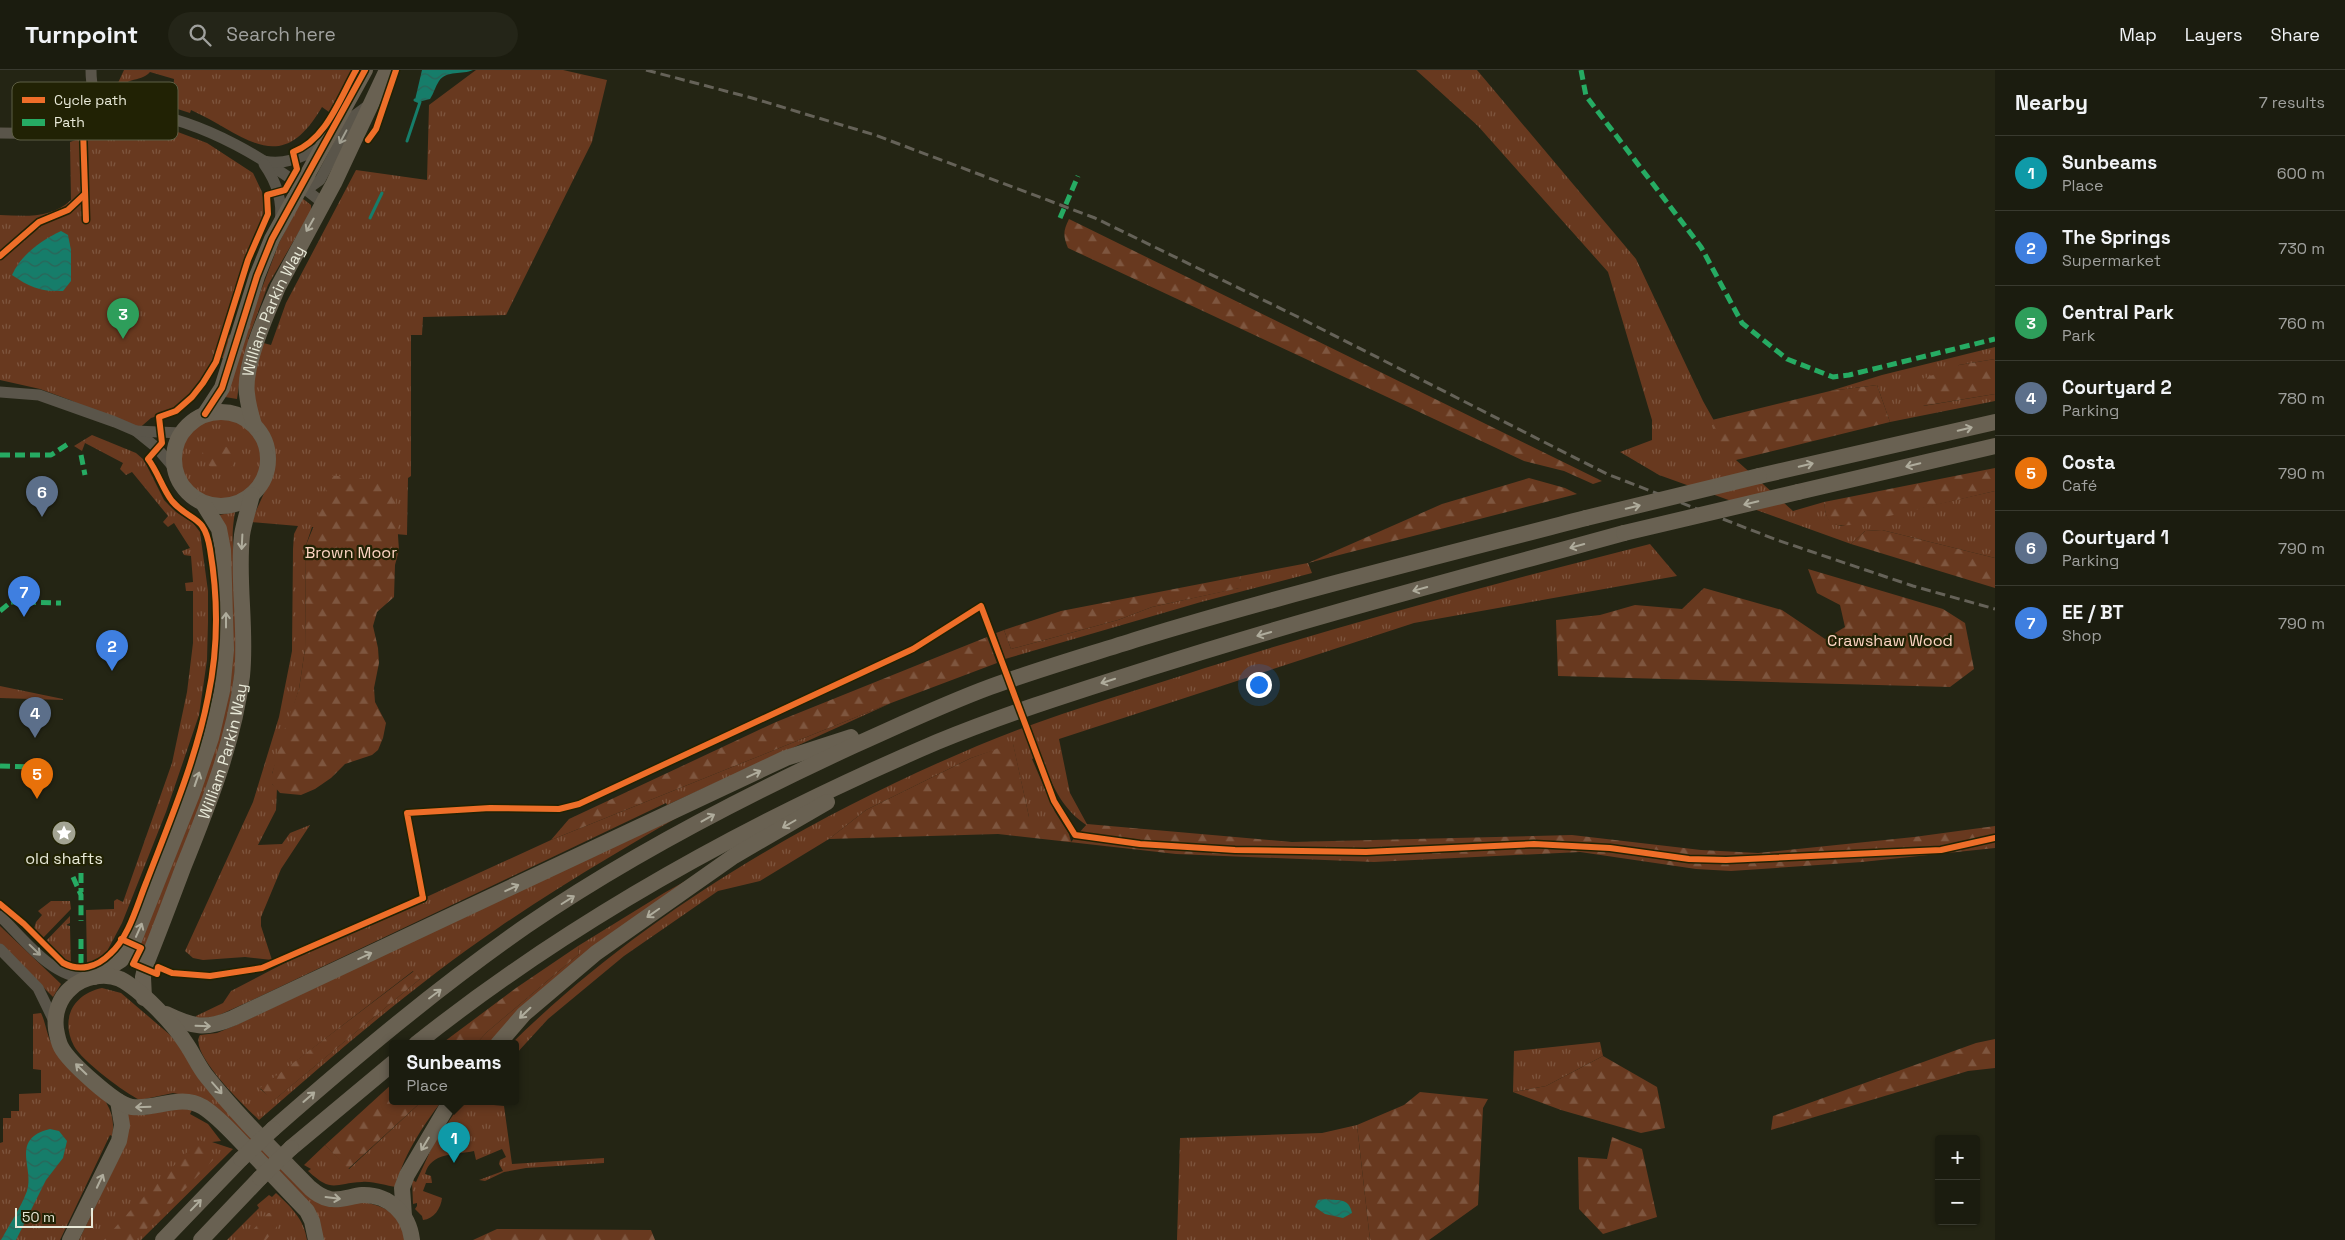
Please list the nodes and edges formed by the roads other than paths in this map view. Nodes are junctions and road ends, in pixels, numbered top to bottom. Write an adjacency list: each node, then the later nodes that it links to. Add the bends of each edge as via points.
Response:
1 (366, 70): 5 (highway, William Parkin Way)
2 (387, 70): 3 (highway, William Parkin Way)
3 (374, 101): 7 (street, one-way to 7, via 354,116 320,180); 8 (highway, William Parkin Way)
4 (178, 120): 6 (street, via 226,139)
5 (323, 147): 6 (street, via 288,162); 7 (highway, William Parkin Way)
6 (262, 161): 7 (street); 9 (street, via 276,186)
7 (303, 188): 8 (street); 9 (highway, William Parkin Way)
8 (323, 203): 13 (highway, William Parkin Way, one-way to 13, via 278,287 248,370 246,393)
9 (280, 224): 11 (highway, William Parkin Way, via 257,276 222,388)
10 (0, 392): 14 (street, via 39,395)
11 (205, 414): 13 (highway, via 231,413); 15 (highway)
12 (1995, 422): 20 (highway, one-way to 12, bridge, via 991,687 1193,622 1586,518)
13 (254, 425): 18 (highway, via 267,447 268,460 261,485)
14 (136, 431): 15 (street); 17 (street)
15 (181, 433): 17 (highway, via 175,450)
16 (1995, 446): 21 (highway, one-way to 21, bridge, via 1624,533 1201,652 1068,694)
17 (174, 468): 19 (highway, via 181,485)
18 (252, 495): 19 (highway, via 229,506); 25 (highway, William Parkin Way, one-way to 25, via 242,534 245,634 235,716 204,816 146,964)
19 (203, 503): 24 (highway, William Parkin Way, one-way to 19, via 120,960 132,945 211,738 222,691 226,650 223,550 219,529)
20 (925, 714): 26 (highway, one-way to 20, via 194,1026 207,1027 224,1022 786,758); 35 (highway, one-way to 20, bridge, via 241,1159 348,1063 526,926 640,856 768,785)
21 (939, 742): 28 (highway, via 780,813 658,878 546,948); 29 (highway, one-way to 29, via 734,856 596,953 524,1014)
22 (0, 916): 24 (street, one-way to 24, via 56,970 77,978)
23 (0, 949): 27 (street, via 38,988)
24 (91, 977): 25 (highway, via 118,978); 27 (highway, William Parkin Way, via 78,982 61,999)
25 (144, 998): 26 (highway)
26 (157, 1010): 33 (highway, one-way to 33, via 185,1040 206,1077 310,1188 331,1199 363,1195 379,1197)
27 (56, 1024): 31 (highway, one-way to 27, via 68,1056 57,1036)
28 (421, 1040)
29 (501, 1040)
30 (389, 1066): 36 (highway, bridge, via 291,1148)
31 (118, 1101): 34 (highway, one-way to 31, via 119,1140 122,1125); 37 (highway, one-way to 31, via 307,1211 220,1121 203,1108 191,1102 138,1108)
32 (448, 1105): 33 (highway, one-way to 33, via 407,1175 402,1188)
33 (404, 1216): 38 (highway)
34 (70, 1240)
35 (163, 1240)
36 (201, 1240)
37 (316, 1240)
38 (412, 1240)

